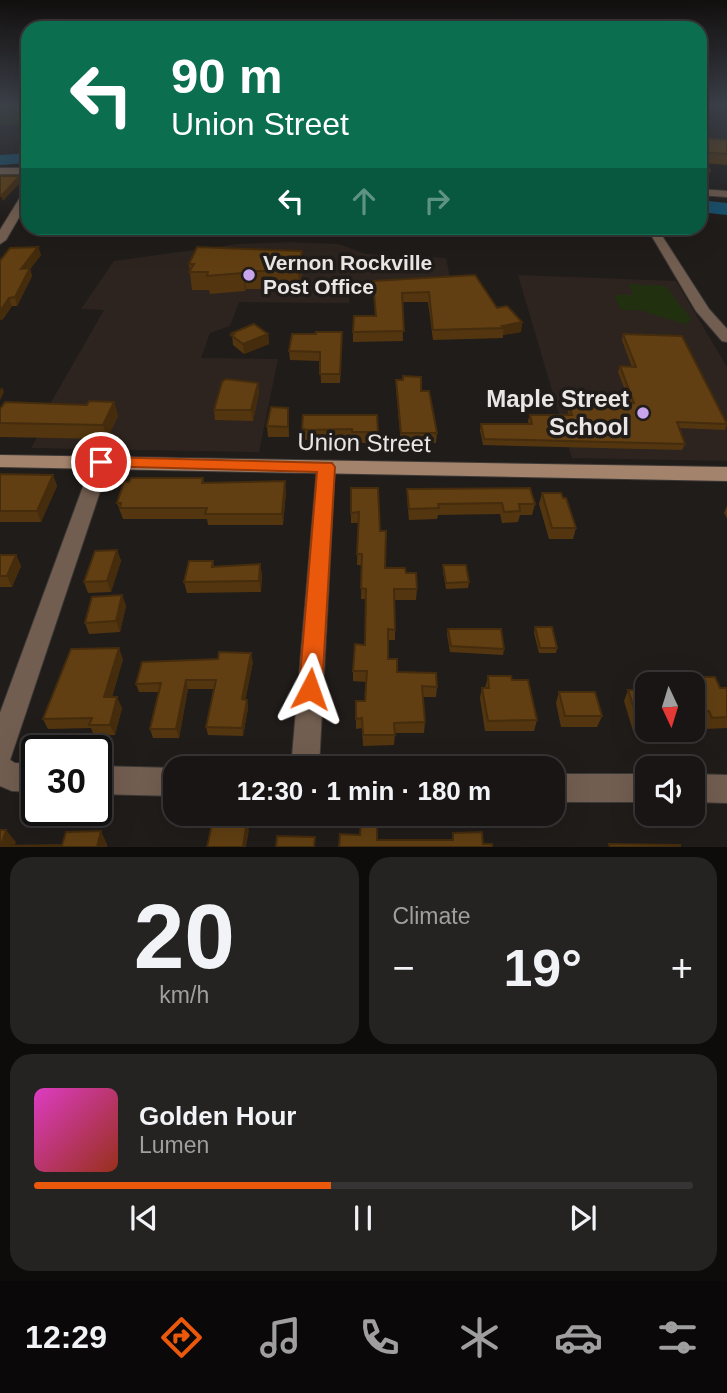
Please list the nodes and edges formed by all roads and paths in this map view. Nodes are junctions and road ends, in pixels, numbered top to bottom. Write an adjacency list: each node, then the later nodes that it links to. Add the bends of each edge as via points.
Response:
1 (0, 171): 2 (street)
2 (21, 171)
3 (707, 193): 4 (street)
4 (727, 194)
5 (21, 204): 7 (street)
6 (656, 235): 8 (street, via 703,311)
7 (0, 239)
8 (727, 338)
9 (0, 461): 10 (main road, Union Street)
10 (101, 462): 11 (main road, Union Street); 13 (street)
11 (326, 467): 12 (main road, Union Street); 14 (street)
12 (727, 474)
13 (0, 751)
14 (306, 756)
15 (0, 770): 16 (street)
16 (21, 777)
17 (112, 780): 18 (street)
18 (163, 782)
19 (565, 788): 20 (street)
20 (635, 788)
21 (705, 788): 22 (street)
22 (727, 789)

